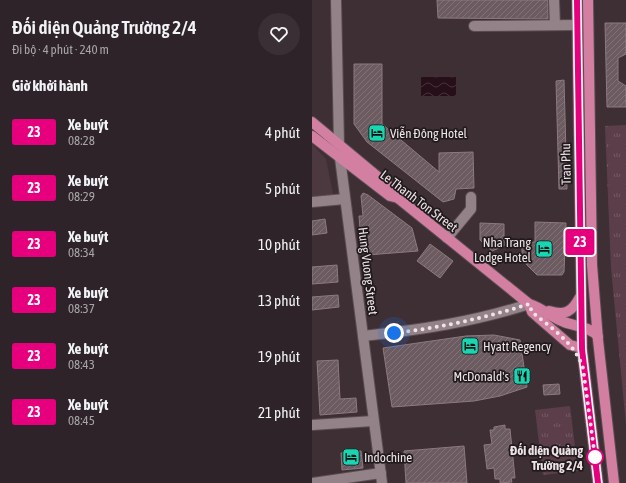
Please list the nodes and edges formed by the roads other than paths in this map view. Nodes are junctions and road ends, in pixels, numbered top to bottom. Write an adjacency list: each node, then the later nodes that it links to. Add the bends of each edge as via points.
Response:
1 (336, 0): 10 (street)
2 (554, 0): 5 (street)
3 (577, 0): 6 (main road, Tran Phu)
4 (588, 0): 22 (main road, Tran Phu, via 592,265)
5 (555, 25): 6 (street); 7 (street)
6 (577, 25): 17 (main road, Tran Phu)
7 (474, 26)
8 (312, 122): 10 (main road)
9 (312, 136): 11 (main road, Le Thanh Ton Street)
10 (339, 144): 11 (main road); 13 (main road, via 396,191)
11 (340, 158): 13 (main road, Le Thanh Ton Street, via 390,196); 14 (street, Hung Vuong Street)
12 (471, 197): 16 (street, via 471,209)
13 (398, 198): 16 (main road, Le Thanh Ton Street)
14 (346, 199): 15 (street); 21 (street, Hung Vuong Street)
15 (312, 202)
16 (447, 238): 18 (main road, Le Thanh Ton Street)
17 (581, 296): 19 (main road, via 572,310 566,313); 20 (main road, Tran Phu)
18 (529, 304): 19 (main road); 21 (street, via 509,311 425,329); 23 (main road, via 532,312)
19 (541, 308): 20 (main road, via 552,317)
20 (582, 327): 22 (main road, via 596,334); 24 (main road, Tran Phu)
21 (362, 336): 26 (street, Hung Vuong Street)
22 (598, 339): 24 (main road, via 594,347); 32 (main road, Tran Phu)
23 (570, 345): 24 (main road); 25 (main road, via 580,358)
24 (582, 349): 25 (main road, Tran Phu)
25 (583, 368): 31 (main road, Tran Phu)
26 (373, 421): 27 (street); 28 (street, Hung Vuong Street)
27 (312, 425)
28 (381, 478): 29 (street)
29 (327, 482): 30 (street)
30 (312, 483)
31 (598, 483)
32 (614, 483)

